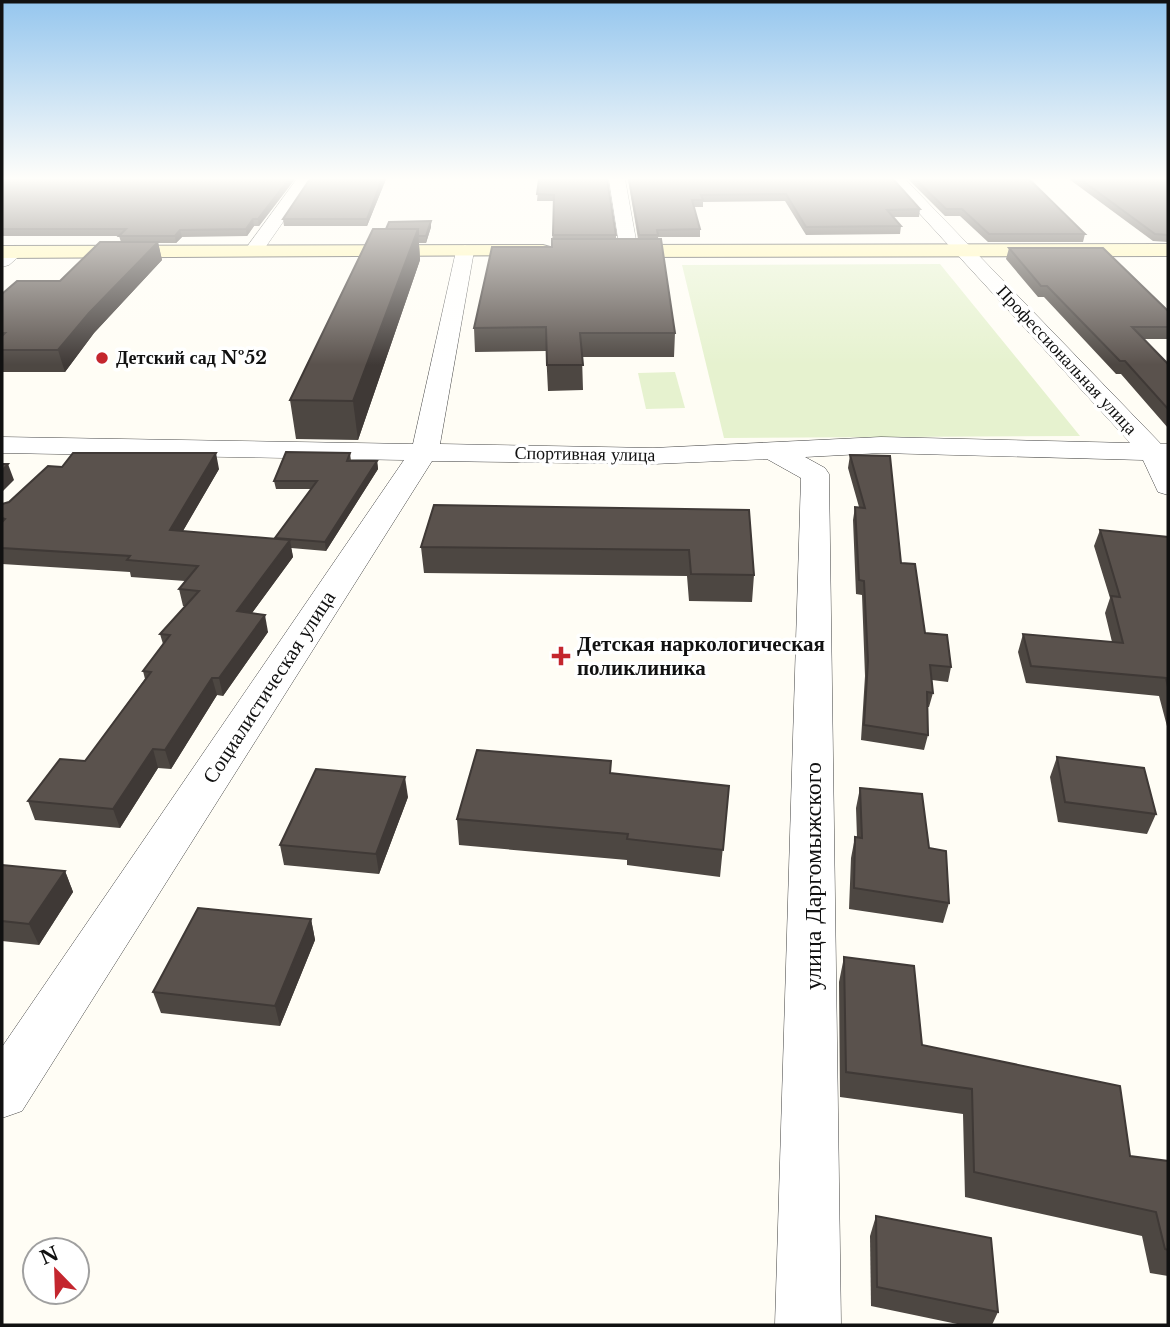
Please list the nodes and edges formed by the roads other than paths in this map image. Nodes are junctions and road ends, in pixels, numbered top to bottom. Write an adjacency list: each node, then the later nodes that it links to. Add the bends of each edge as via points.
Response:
1 (260, 241): 6 (street)
2 (627, 241): 10 (street)
3 (954, 241): 4 (street, Профессиональная улица)
4 (963, 250): 5 (main road); 10 (main road); 16 (street, Профессиональная улица)
5 (1168, 250)
6 (253, 251): 7 (main road); 11 (main road)
7 (465, 251): 8 (main road); 14 (street, Социалистическая улица)
8 (561, 251)
9 (588, 251): 10 (main road)
10 (629, 251)
11 (6, 255)
12 (2, 445): 13 (street, Спортивная улица)
13 (71, 445): 14 (street, Спортивная улица); 17 (street)
14 (425, 450): 15 (street, Спортивная улица, via 653,456); 19 (street, Социалистическая улица)
15 (774, 451): 16 (street, Спортивная улица, via 881,445); 20 (street, улица Даргомыжского, via 816,474)
16 (1161, 452): 18 (street, Профессиональная улица)
17 (42, 473)
18 (1168, 486)
19 (2, 1093)
20 (808, 1325)

